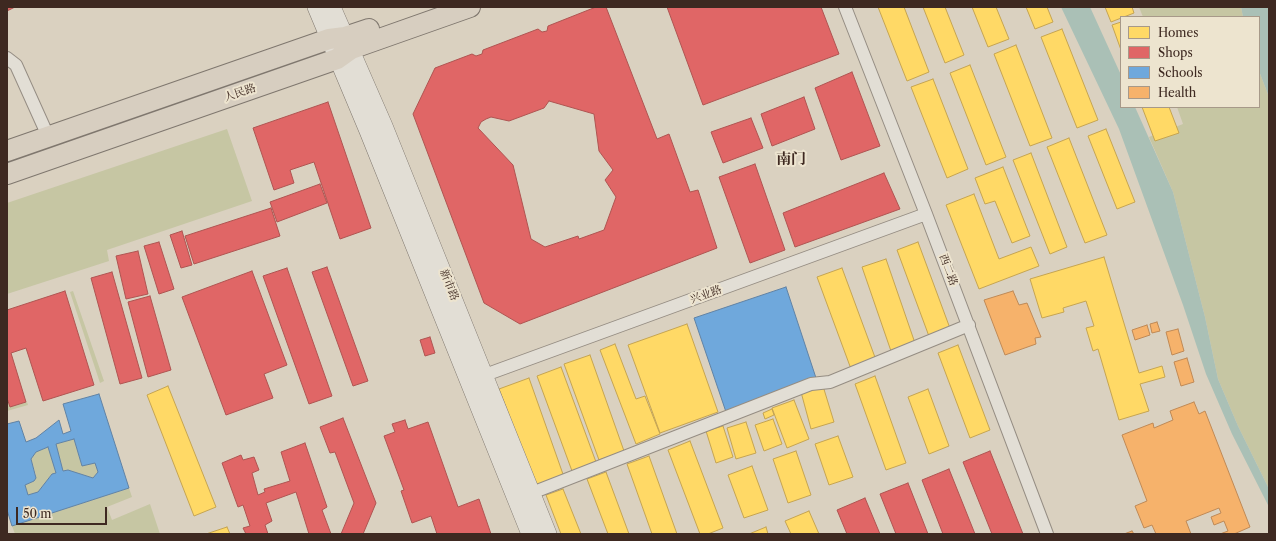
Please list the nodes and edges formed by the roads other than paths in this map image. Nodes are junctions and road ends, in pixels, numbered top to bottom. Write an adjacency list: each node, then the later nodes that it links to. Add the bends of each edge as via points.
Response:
1 (316, 7): 6 (main road)
2 (332, 7): 6 (main road)
3 (430, 7): 6 (main road, 人民路)
4 (470, 7): 6 (main road, 人民路)
5 (845, 7): 11 (street, 西二路)
6 (341, 46): 8 (main road, 人民路); 10 (main road, 人民路); 13 (main road, 新市路, via 384,126); 14 (main road, 新市路, via 368,132)
7 (7, 58): 8 (street, via 16,65)
8 (48, 136): 9 (main road, 人民路)
9 (7, 151)
10 (7, 174)
11 (926, 214): 12 (street, 西二路); 13 (street, 兴业路)
12 (968, 325): 14 (street, via 830,382 811,384); 17 (street, 西二路)
13 (485, 375): 14 (main road, 新市路)
14 (524, 496): 15 (main road, 新市路); 16 (main road, 新市路)
15 (530, 534)
16 (548, 534)
17 (1047, 534)

